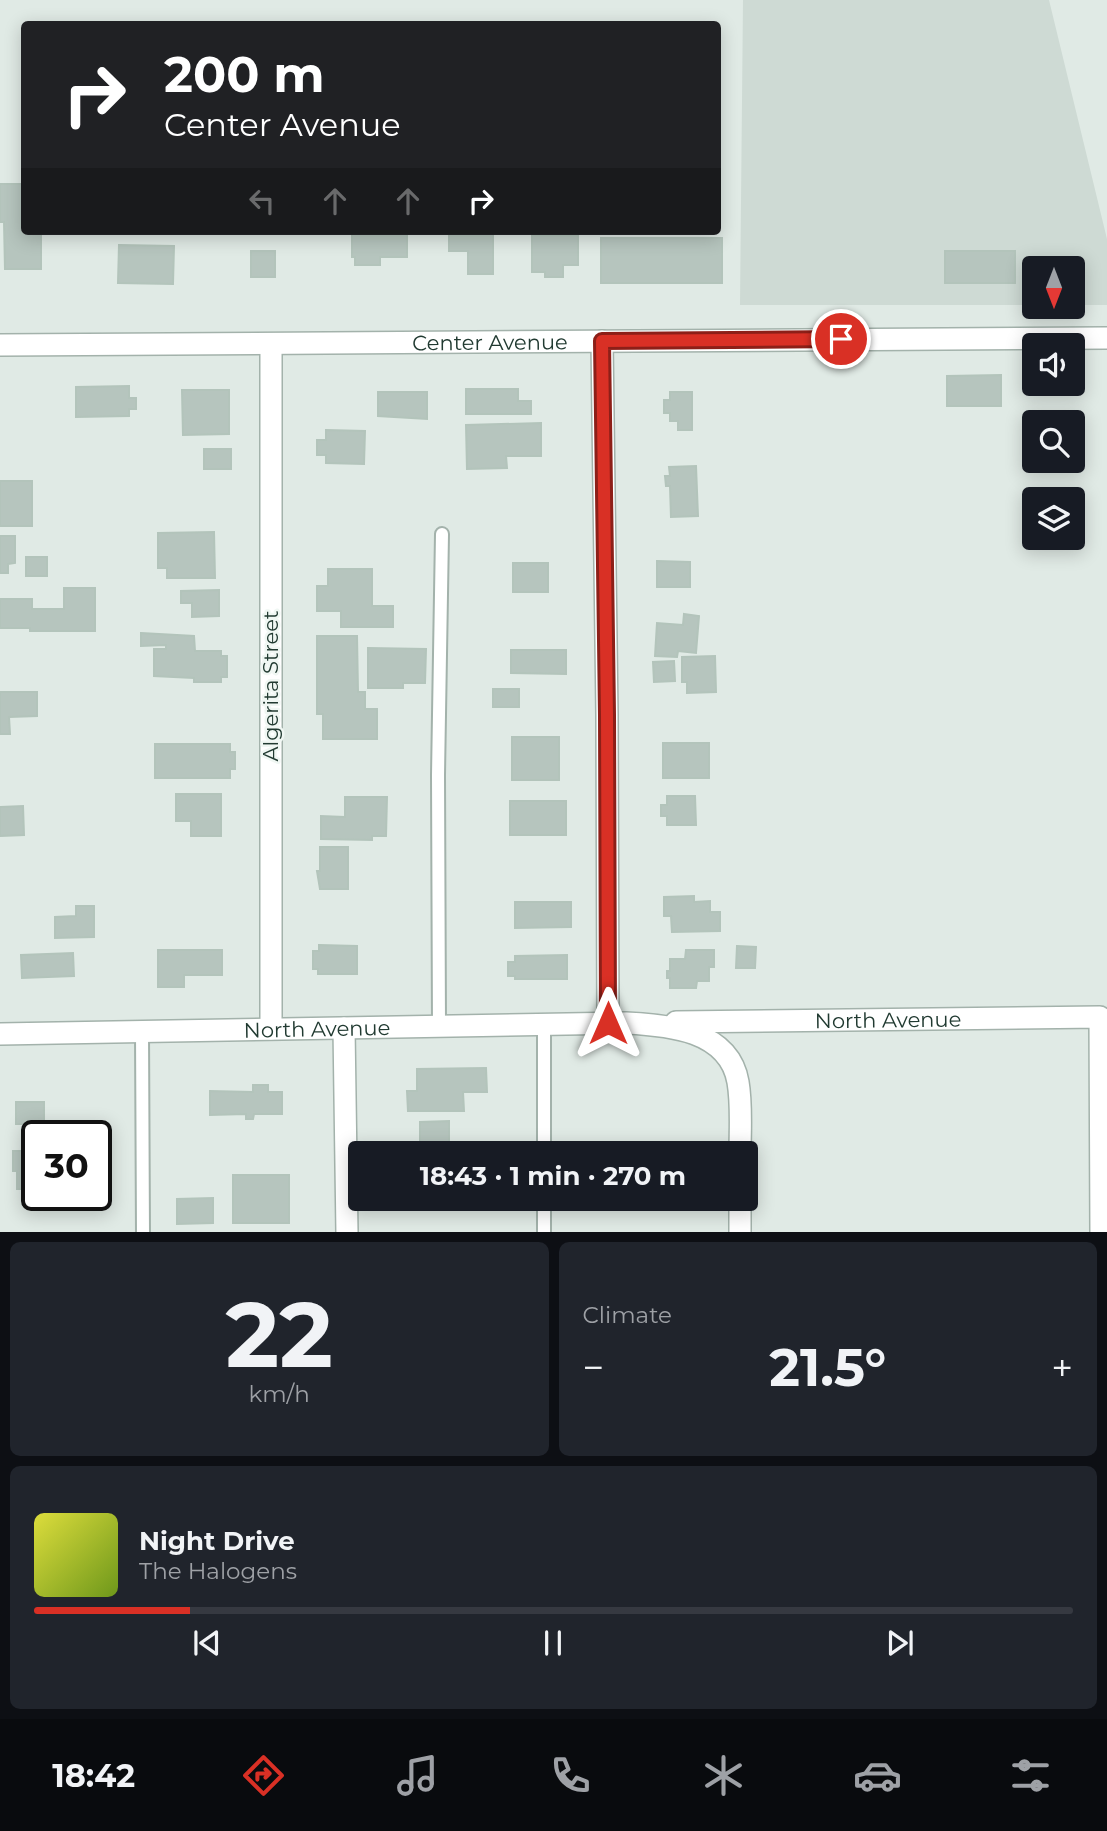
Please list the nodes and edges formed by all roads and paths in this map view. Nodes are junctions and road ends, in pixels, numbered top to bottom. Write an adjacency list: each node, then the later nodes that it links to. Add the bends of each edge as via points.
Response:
1 (1107, 338): 2 (street, Center Avenue)
2 (602, 341): 3 (street, Center Avenue); 6 (street)
3 (271, 344): 4 (street, Center Avenue); 11 (street, Algerita Street)
4 (0, 345)
5 (442, 534): 9 (lane)
6 (608, 1023): 7 (street, North Avenue); 8 (street, North Avenue)
7 (632, 1023): 15 (street, North Avenue, via 685,1029 710,1040 733,1066 738,1081); 22 (street, North Avenue, via 1100,1017)
8 (544, 1024): 9 (street, North Avenue); 14 (lane)
9 (439, 1026): 10 (street, North Avenue)
10 (344, 1028): 11 (street, North Avenue); 19 (street)
11 (271, 1029): 12 (street, North Avenue)
12 (142, 1032): 13 (street, North Avenue); 18 (lane)
13 (0, 1034)
14 (544, 1141)
15 (740, 1141)
16 (544, 1211): 20 (lane)
17 (740, 1211): 21 (street)
18 (142, 1232)
19 (347, 1232)
20 (544, 1232)
21 (740, 1232)
22 (1101, 1232)

